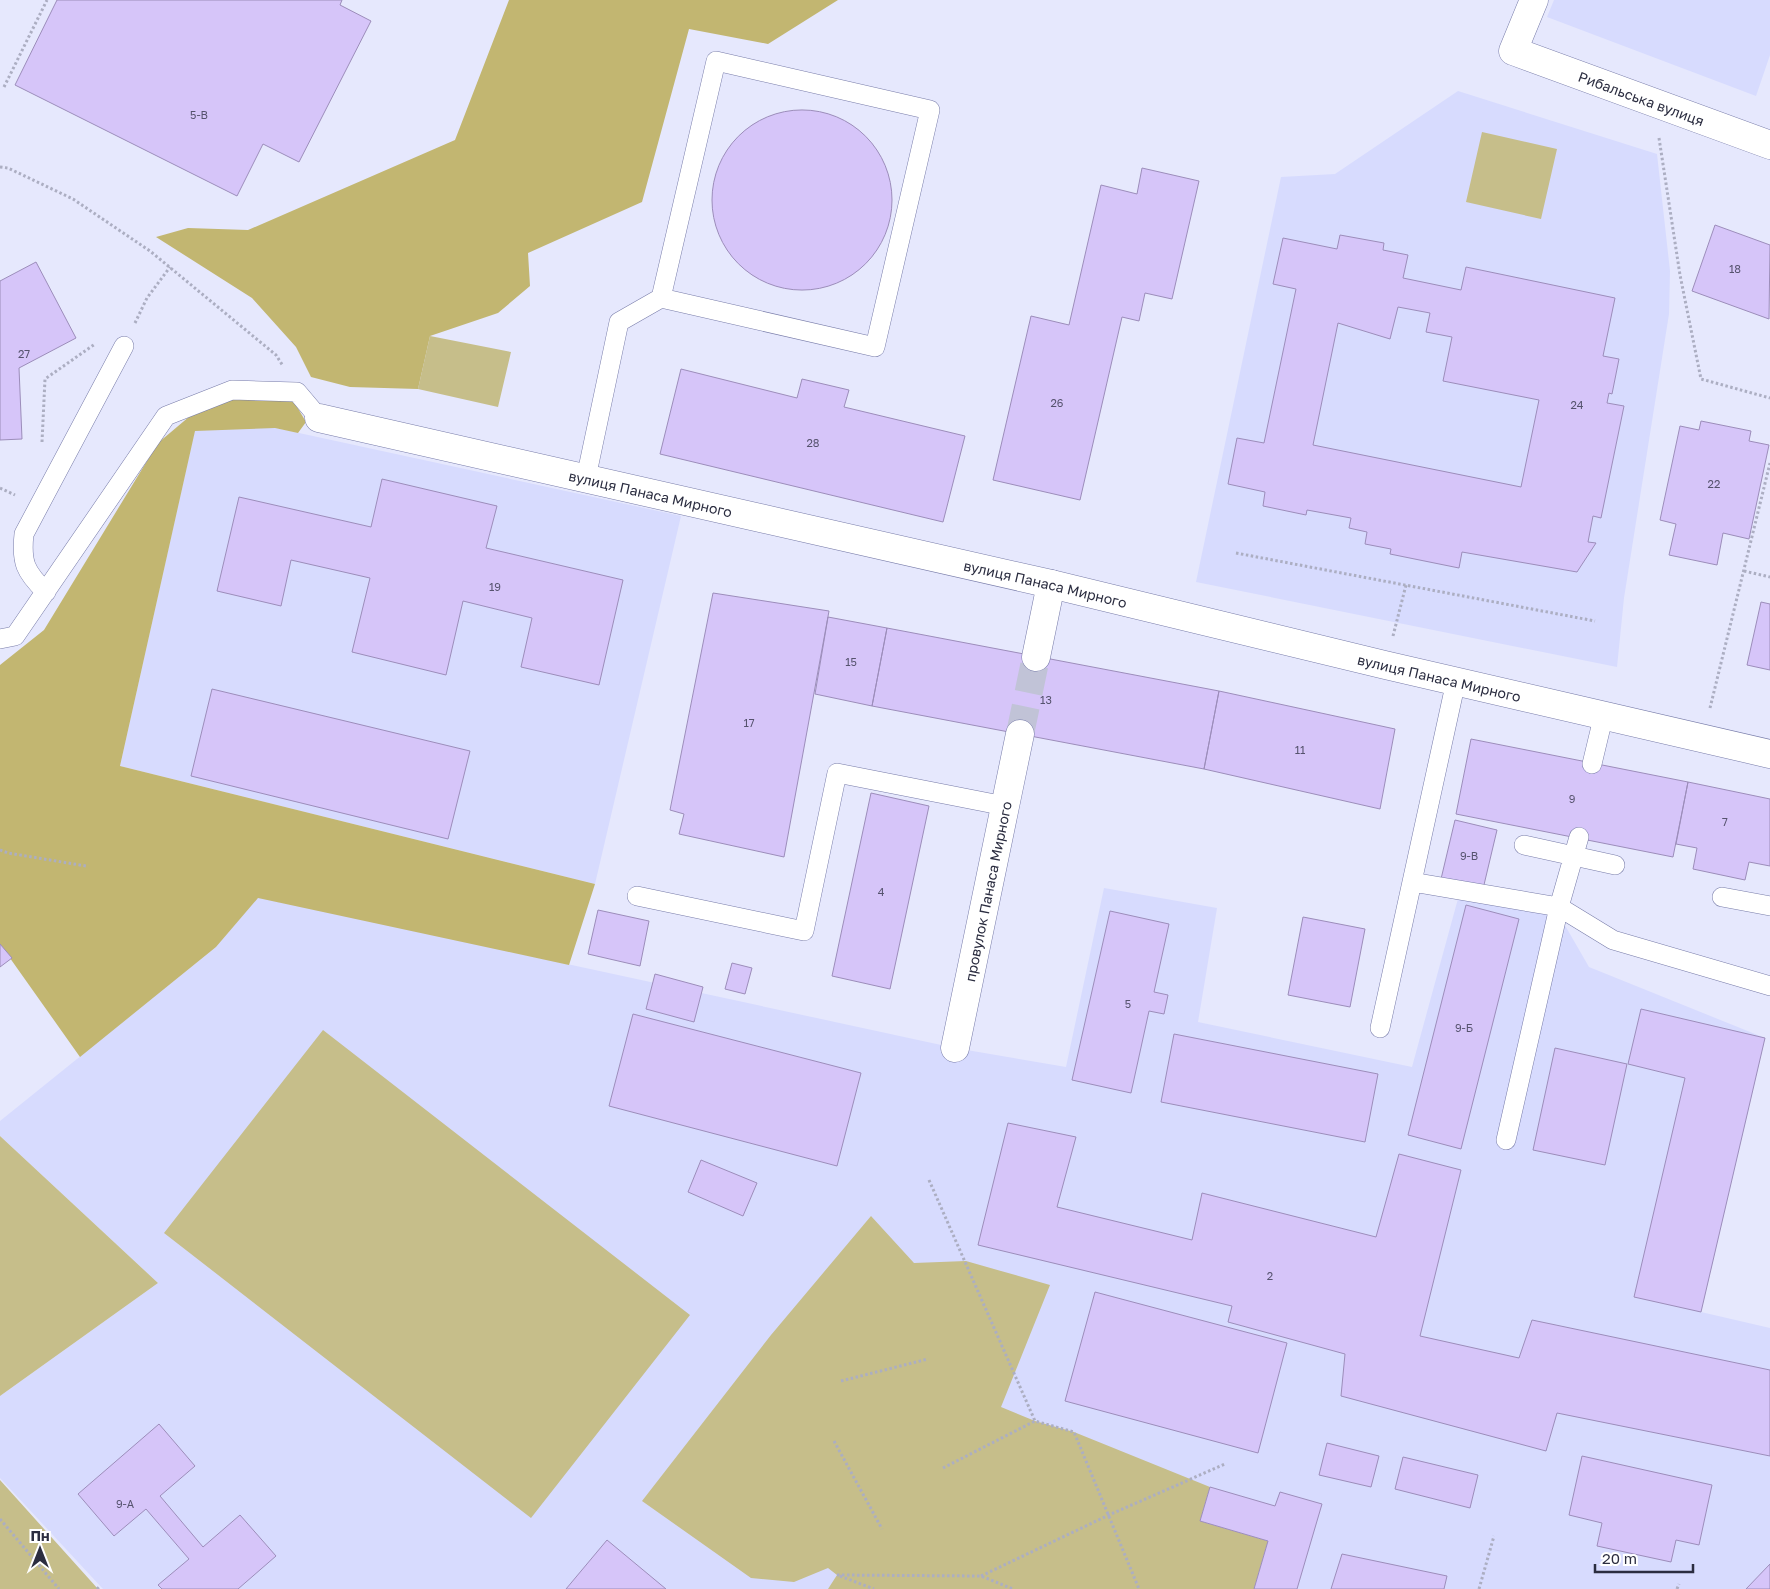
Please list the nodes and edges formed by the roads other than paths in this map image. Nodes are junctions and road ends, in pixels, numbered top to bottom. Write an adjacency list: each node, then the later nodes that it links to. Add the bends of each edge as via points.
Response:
1 (1534, 0): 2 (street, Рибальська вулиця, via 1513,52)
2 (1770, 145)
3 (661, 298): 3 (lane, via 716,61 930,110 875,348); 6 (lane, via 620,322)
4 (124, 346): 8 (lane, via 24,534 22,557 31,578)
5 (319, 418): 6 (street, вулиця Панаса Мирного); 8 (lane, via 297,392 232,390 166,416)
6 (586, 478): 7 (street, вулиця Панаса Мирного)
7 (1051, 584): 10 (street); 11 (street, вулиця Панаса Мирного)
8 (46, 592): 9 (lane, via 15,636)
9 (0, 639)
10 (1036, 656)
11 (1456, 681): 12 (street, вулиця Панаса Мирного); 20 (lane)
12 (1604, 714): 14 (street, вулиця Панаса Мирного); 15 (lane)
13 (1020, 734): 16 (street, провулок Панаса Мирного)
14 (1770, 754)
15 (1592, 764)
16 (1005, 806): 21 (lane, via 837,773 804,931); 27 (street, провулок Панаса Мирного)
17 (1524, 845): 18 (lane)
18 (1577, 846): 19 (lane); 24 (lane)
19 (1614, 865)
20 (1412, 882): 24 (lane); 26 (lane)
21 (637, 896)
22 (1722, 897): 23 (lane)
23 (1770, 906)
24 (1559, 907): 25 (lane, via 1613,940); 28 (lane)
25 (1770, 986)
26 (1380, 1028)
27 (956, 1048)
28 (1506, 1140)

